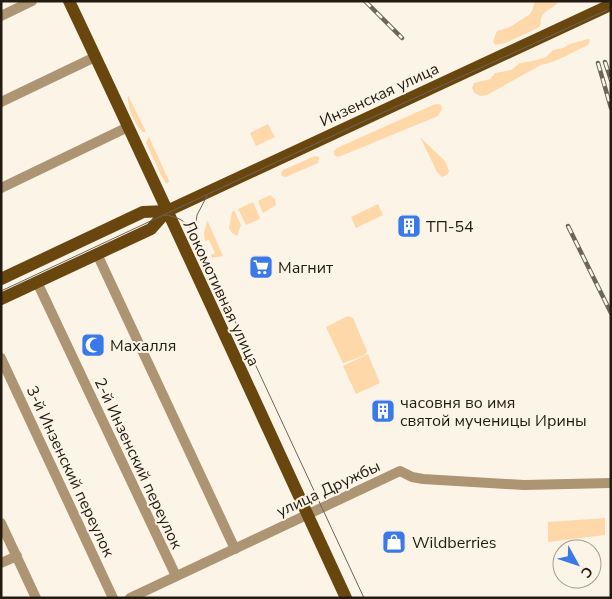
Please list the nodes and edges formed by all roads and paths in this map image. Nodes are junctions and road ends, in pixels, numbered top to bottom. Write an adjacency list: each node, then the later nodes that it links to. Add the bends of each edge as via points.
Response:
1 (32, 1): 4 (street)
2 (69, 1): 5 (main road, Локомотивная улица)
3 (606, 8): 9 (main road, Инзенская улица)
4 (1, 16)
5 (95, 57): 6 (street); 7 (main road, Локомотивная улица)
6 (1, 102)
7 (128, 127): 8 (street); 9 (main road, Локомотивная улица)
8 (1, 188)
9 (167, 211): 10 (main road, Инзенская улица, via 151,229); 11 (main road, Инзенская улица, via 143,212); 16 (main road, Локомотивная улица)
10 (97, 254): 12 (main road, Инзенская улица); 18 (street)
11 (1, 279)
12 (37, 282): 13 (main road, Инзенская улица); 21 (street, 2-й Инзенский переулок)
13 (1, 299)
14 (1, 358): 23 (street, 3-й Инзенский переулок)
15 (611, 483): 16 (street, улица Дружбы, via 524,484 424,479 400,471)
16 (308, 515): 18 (street, улица Дружбы); 25 (main road, Локомотивная улица)
17 (1, 523): 19 (street)
18 (235, 549): 21 (street, улица Дружбы)
19 (17, 556): 20 (street); 22 (street)
20 (1, 564)
21 (176, 576): 24 (street, улица Дружбы)
22 (36, 598)
23 (113, 598)
24 (130, 598)
25 (346, 598)

